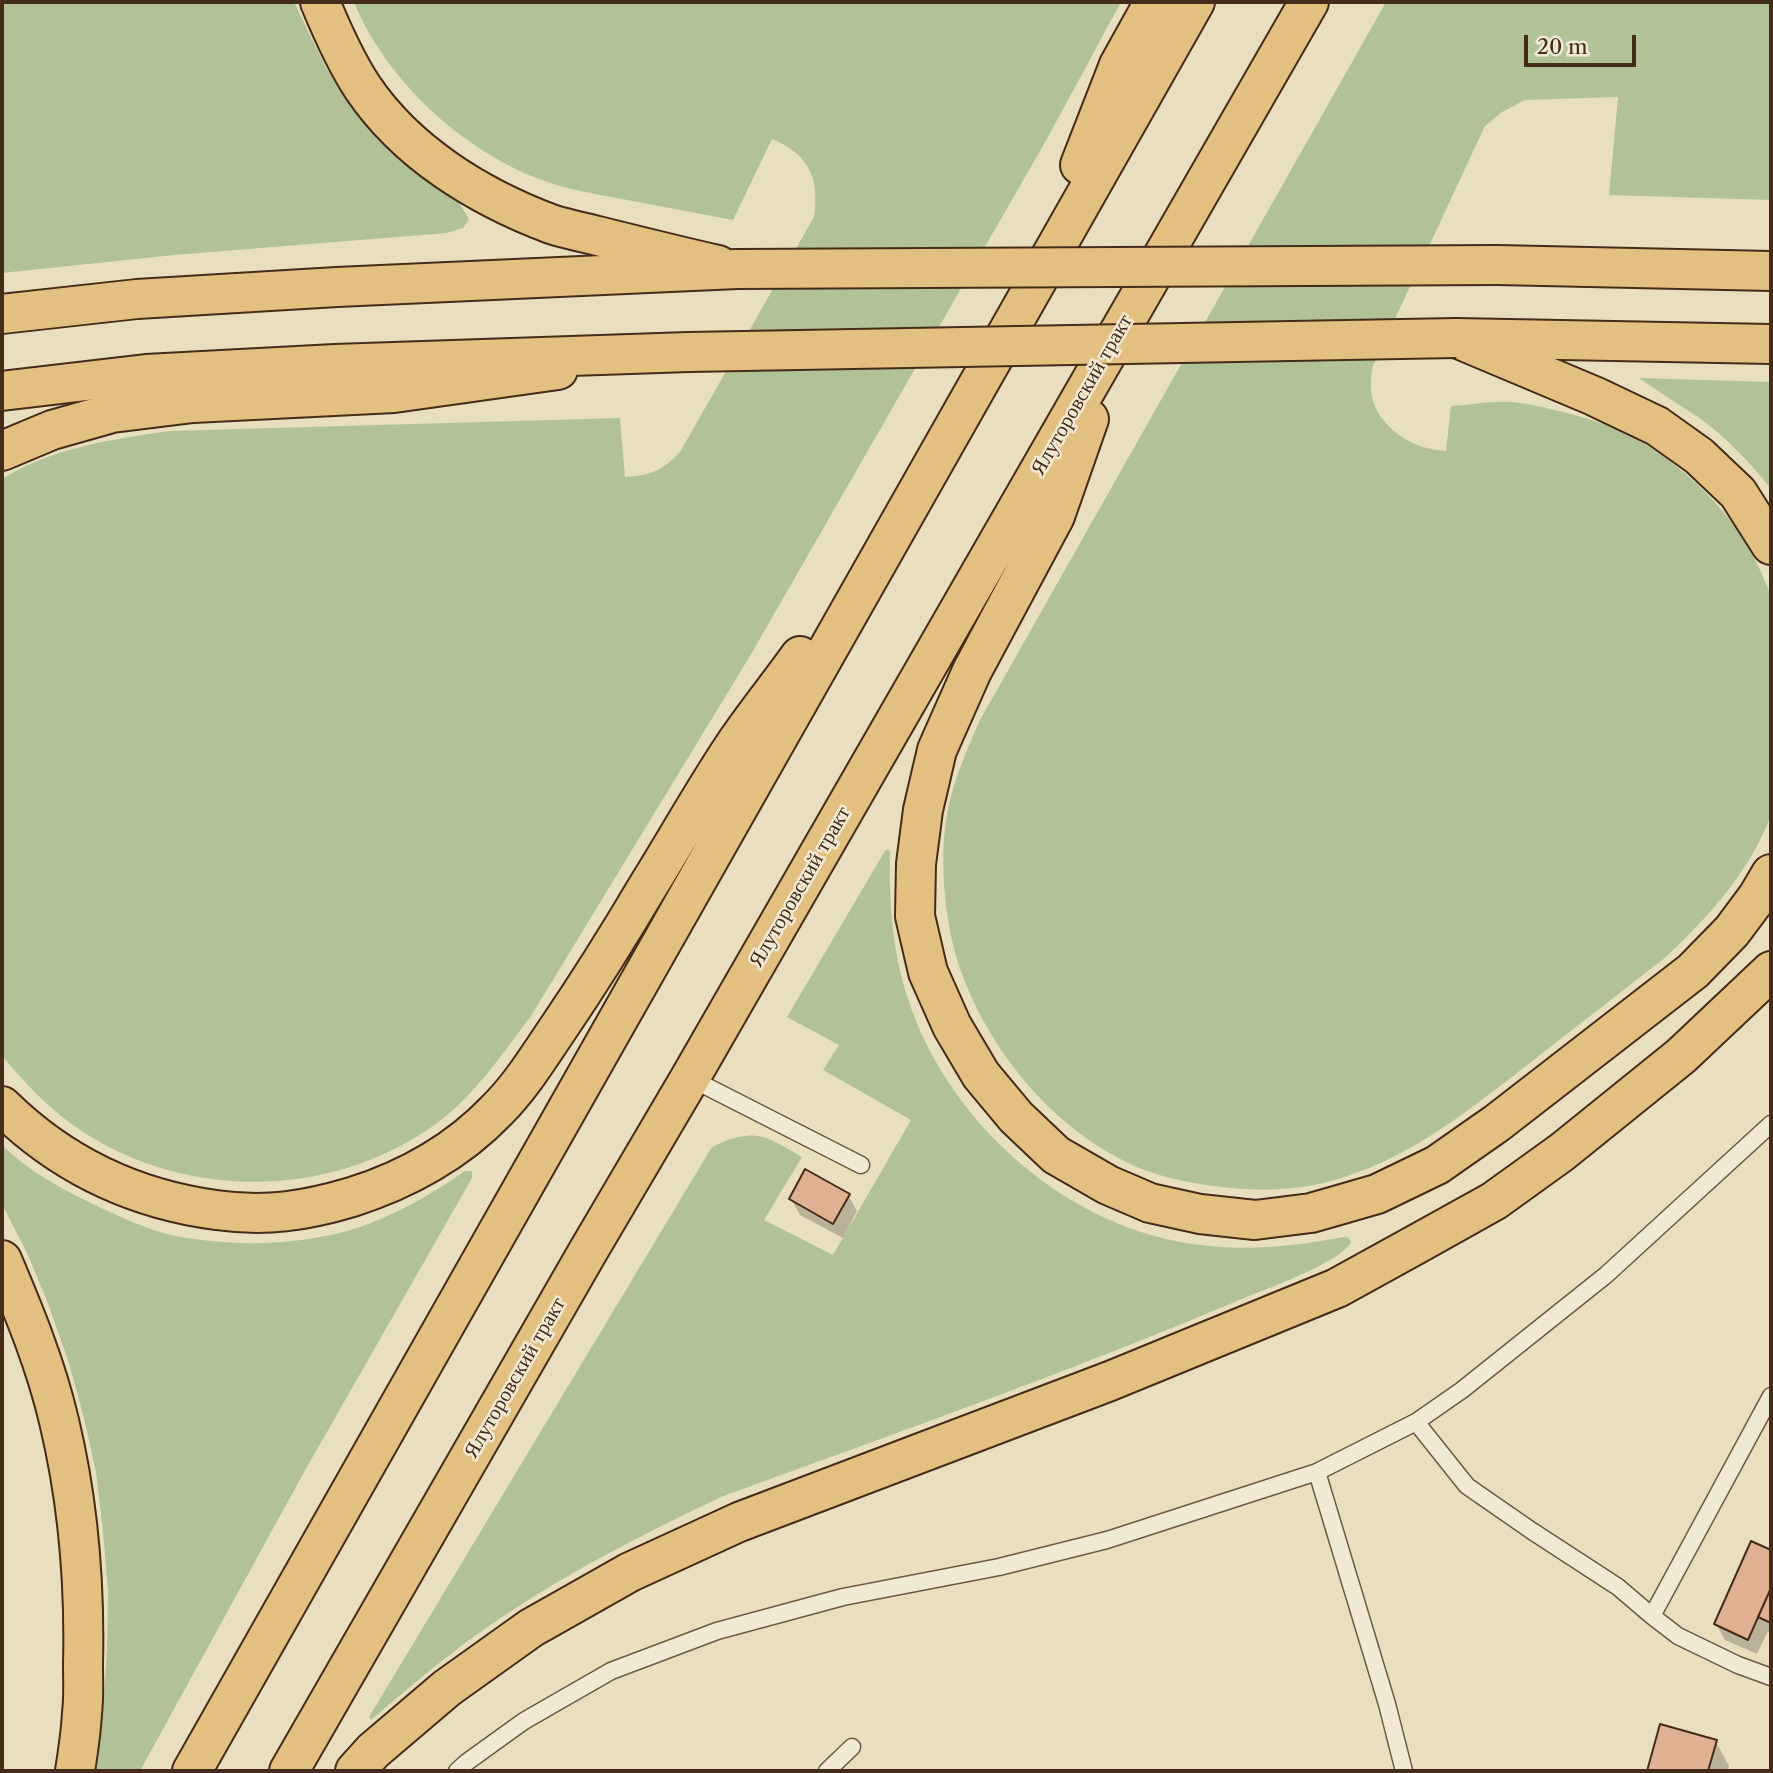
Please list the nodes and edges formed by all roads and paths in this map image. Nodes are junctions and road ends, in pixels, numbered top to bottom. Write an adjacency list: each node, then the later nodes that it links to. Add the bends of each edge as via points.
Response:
1 (320, 2): 7 (main road, via 364,88 395,127 456,176 491,198 553,224)
2 (1154, 2): 9 (main road, via 1119,65)
3 (1195, 2): 9 (main road)
4 (1309, 2): 11 (main road, Ялуторовский тракт)
5 (1771, 253): 6 (main road)
6 (1509, 265): 7 (main road, bridge); 8 (main road)
7 (737, 269): 10 (main road, via 150,298)
8 (1771, 271)
9 (1031, 292): 17 (main road)
10 (2, 314)
11 (1120, 329): 19 (main road, via 1055,516 972,671 937,750 916,864 915,916 928,972 952,1026 981,1075 1056,1155 1150,1203 1200,1214 1255,1220 1311,1213 1377,1194 1437,1165 1497,1124 1693,971 1732,931); 21 (main road, Ялуторовский тракт)
12 (1456, 338): 13 (main road); 14 (main road, bridge); 18 (main road, via 1657,426 1699,456 1738,493)
13 (1771, 344)
14 (690, 352): 15 (main road, via 146,374); 16 (main road, via 394,393 193,403 112,413 52,430)
15 (2, 391)
16 (2, 451)
17 (904, 516): 22 (main road, via 738,740 527,1075 490,1117 433,1160 374,1190 322,1206 278,1214 235,1213 151,1197 103,1177 57,1152); 33 (main road)
18 (1771, 545)
19 (1771, 874)
20 (1771, 971): 35 (main road, via 1681,1056 1562,1153 1493,1201 1337,1288 1110,1381 739,1522 629,1572 531,1628 458,1681)
21 (690, 1078): 24 (lane); 34 (main road, Ялуторовский тракт)
22 (2, 1106)
23 (1771, 1124): 27 (lane, via 1606,1275)
24 (861, 1165)
25 (2, 1260): 32 (main road, via 44,1366 74,1497 84,1635)
26 (1771, 1396): 29 (lane)
27 (1416, 1422): 28 (lane); 29 (lane, via 1467,1486 1618,1587)
28 (1317, 1472): 36 (lane, via 1107,1540 999,1567 844,1597 718,1631 611,1671 524,1721); 38 (lane)
29 (1652, 1616): 30 (lane, via 1701,1648)
30 (1771, 1676)
31 (852, 1747): 37 (lane)
32 (75, 1771)
33 (192, 1771)
34 (289, 1771)
35 (355, 1771)
36 (457, 1771)
37 (827, 1771)
38 (1404, 1771)

